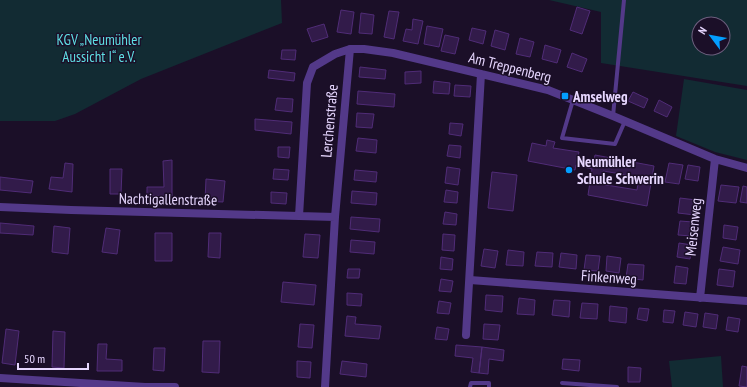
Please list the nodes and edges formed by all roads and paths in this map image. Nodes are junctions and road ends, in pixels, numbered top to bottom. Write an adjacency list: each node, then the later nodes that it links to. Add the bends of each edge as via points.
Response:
1 (624, 0): 5 (lane)
2 (350, 50): 3 (street, Am Treppenberg, via 393,53); 10 (street, Lerchenstraße, via 335,54 313,67 307,83); 11 (street, Lerchenstraße)
3 (481, 74): 4 (street, Am Treppenberg, via 548,90); 12 (street)
4 (573, 100): 5 (street, Am Treppenberg); 6 (lane, via 562,138 615,144)
5 (613, 116): 6 (street, Am Treppenberg)
6 (625, 121): 7 (street, Am Treppenberg)
7 (715, 158): 8 (street, Am Treppenberg); 13 (street, Meisenweg)
8 (747, 168)
9 (0, 207): 10 (street, Nachtigallenstraße)
10 (299, 216): 11 (street, Nachtigallenstraße)
11 (335, 217): 19 (street, Lerchenstraße)
12 (470, 280): 13 (street, Finkenweg); 15 (street)
13 (700, 298): 14 (street, Finkenweg)
14 (747, 301)
15 (466, 334)
16 (0, 378): 18 (street)
17 (562, 383): 22 (lane)
18 (175, 387)
19 (325, 387)
20 (470, 387): 21 (lane, via 471,382 489,383)
21 (489, 387)
22 (617, 387)

